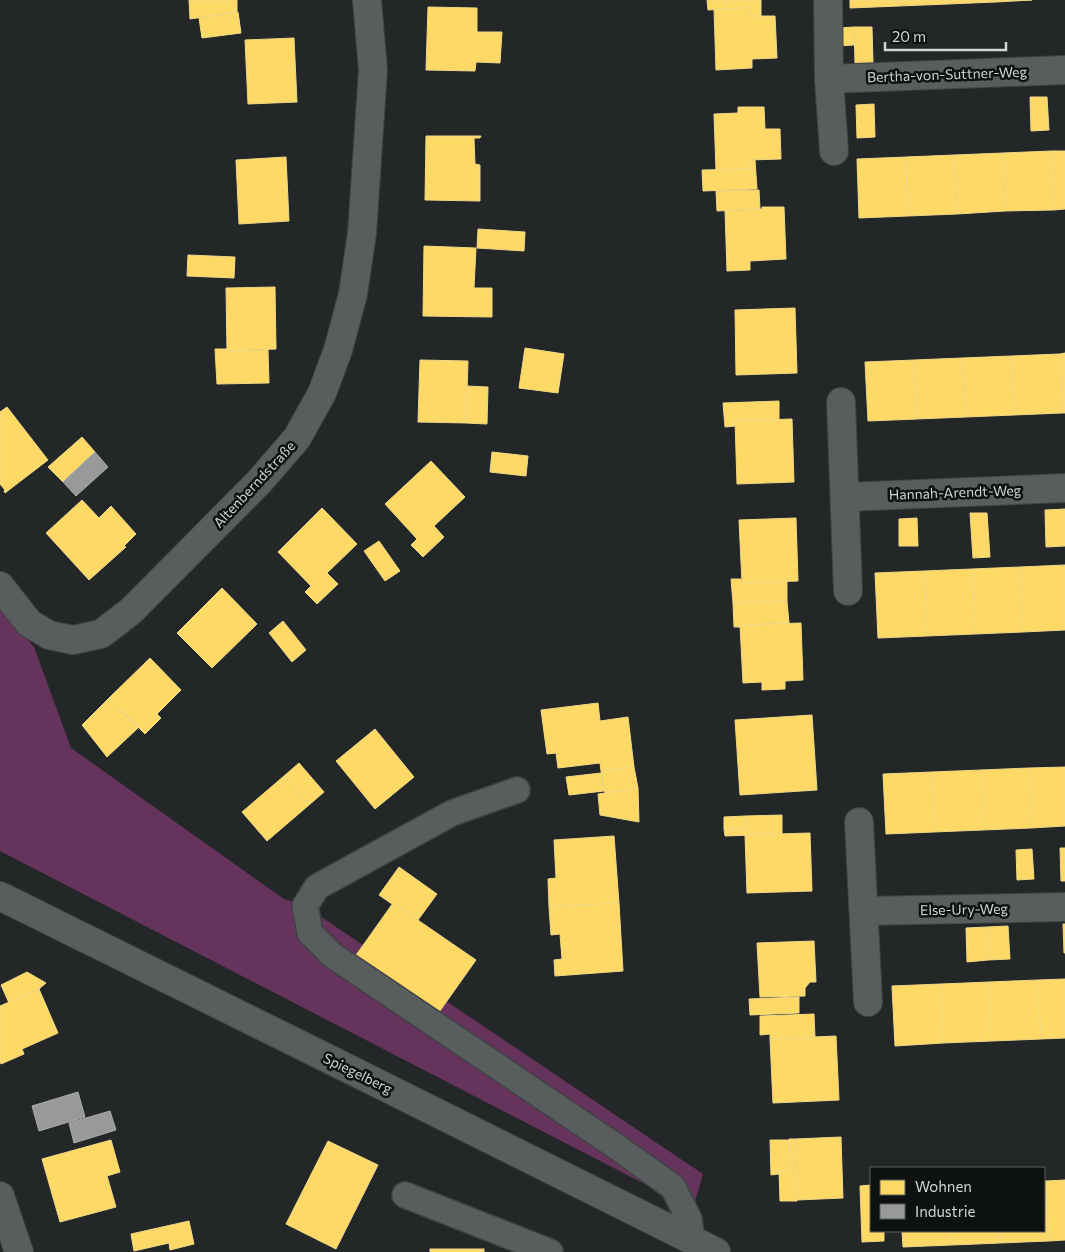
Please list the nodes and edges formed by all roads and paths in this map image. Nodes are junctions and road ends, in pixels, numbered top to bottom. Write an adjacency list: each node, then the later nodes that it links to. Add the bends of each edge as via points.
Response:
1 (367, 0): 9 (street, Altenberndstraße, via 373,70 362,233 353,294 322,393 297,438 259,482 131,611 101,634 73,640 49,635 29,623)
2 (828, 0): 4 (street)
3 (1065, 70): 4 (street, Bertha-von-Suttner-Weg)
4 (829, 79): 5 (street)
5 (834, 151)
6 (841, 402): 8 (street)
7 (1065, 488): 8 (street, Hannah-Arendt-Weg)
8 (844, 497): 10 (street)
9 (0, 586)
10 (848, 590)
11 (517, 790): 19 (lane, via 452,813 317,887 305,906 310,933 332,955 673,1187)
12 (859, 822): 15 (street)
13 (0, 896): 19 (street, Spiegelberg)
14 (1065, 907): 15 (street, Else-Ury-Weg)
15 (864, 911): 16 (street)
16 (868, 1002)
17 (405, 1195): 21 (lane)
18 (0, 1196): 20 (street)
19 (704, 1246)
20 (19, 1252)
21 (550, 1252)

